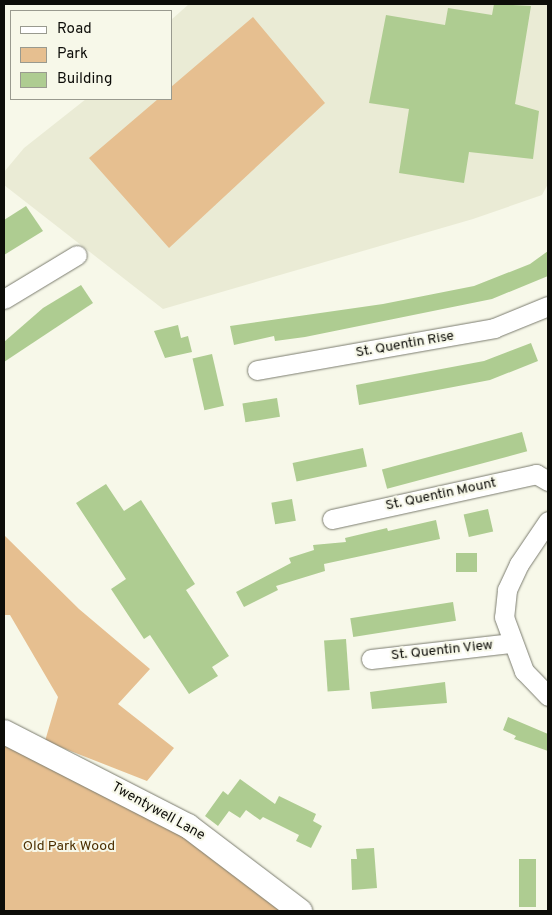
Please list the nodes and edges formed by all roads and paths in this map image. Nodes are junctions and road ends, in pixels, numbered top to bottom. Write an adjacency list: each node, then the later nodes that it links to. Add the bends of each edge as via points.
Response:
1 (77, 255): 2 (street)
2 (4, 299)
3 (548, 306): 4 (street, St. Quentin Rise, via 494,328)
4 (258, 370)
5 (548, 481): 6 (street, St. Quentin Mount, via 536,474)
6 (332, 519)
7 (548, 521): 8 (street, via 519,564 508,590 504,617)
8 (512, 643): 9 (street, St. Quentin View); 10 (street, via 524,671)
9 (371, 659)
10 (548, 696)
11 (4, 732): 12 (street, Twentywell Lane, via 188,826)
12 (300, 911)

